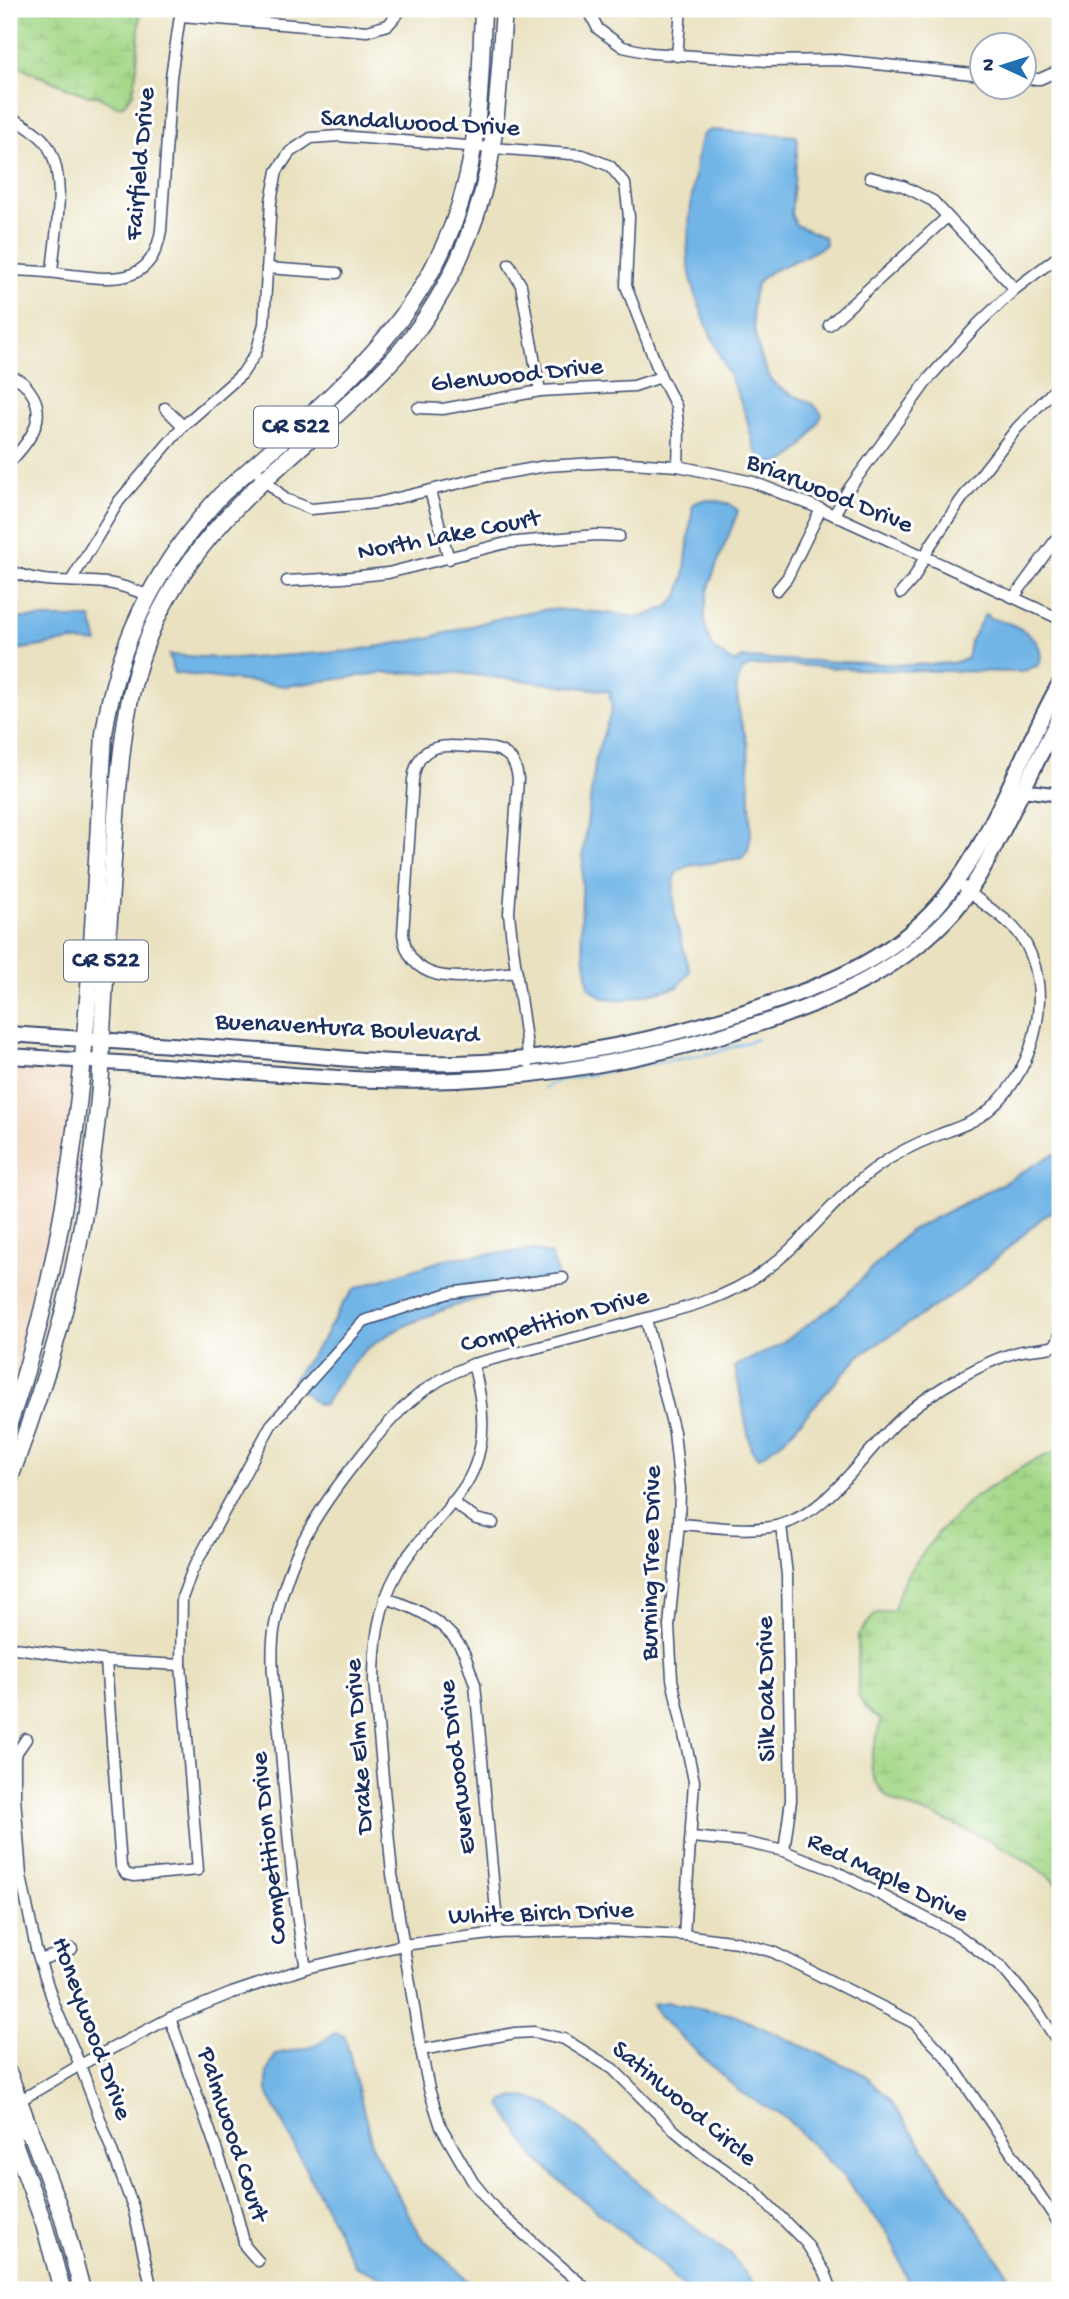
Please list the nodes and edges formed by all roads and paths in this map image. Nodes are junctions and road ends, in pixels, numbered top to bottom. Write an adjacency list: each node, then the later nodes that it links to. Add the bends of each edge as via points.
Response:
1 (402, 9): 6 (street, via 388,25 366,30)
2 (483, 9): 12 (main road, CR 522)
3 (504, 9): 13 (main road, CR 522)
4 (588, 9): 7 (street, via 598,29 623,47)
5 (681, 9): 7 (street)
6 (181, 12): 20 (street, Fairfield Drive, via 155,253 138,272 123,278)
7 (677, 56): 9 (street, via 849,61)
8 (1060, 70): 10 (street)
9 (968, 74)
10 (1038, 79)
11 (9, 116): 20 (street, via 45,141 58,172)
12 (473, 147): 13 (street, Sandalwood Drive); 18 (street, Sandalwood Drive, via 339,136 311,138 290,152 277,171); 33 (main road, CR 522, via 442,252 400,322 355,372)
13 (491, 148): 25 (street, Sandalwood Drive, via 583,155 617,172 625,184 629,217 626,286); 34 (main road, CR 522, via 464,247 424,320 387,366)
14 (870, 177): 15 (street, via 933,201)
15 (947, 217): 22 (street); 23 (street)
16 (1060, 255): 22 (street)
17 (509, 264): 27 (street, via 521,285)
18 (267, 268): 21 (street); 30 (street, Sandalwood Drive, via 264,324 257,353 242,374)
19 (9, 270): 20 (street, Fairfield Drive)
20 (52, 272)
21 (337, 273)
22 (1016, 289): 37 (street, via 930,377)
23 (829, 326)
24 (9, 376): 31 (street, via 22,380 36,399 39,421)
25 (661, 377): 27 (street, Glenwood Drive, via 634,386); 32 (street, Sandalwood Drive, via 676,406)
26 (1060, 384): 40 (street, via 1017,428)
27 (540, 391): 29 (street, Glenwood Drive, via 443,409)
28 (165, 408): 30 (street)
29 (418, 408)
30 (183, 426): 43 (street, Sandalwood Drive, via 119,501)
31 (9, 463)
32 (678, 466): 35 (street, Briarwood Drive, via 613,462 546,466); 36 (street, Briarwood Drive, via 753,482)
33 (252, 467): 34 (street, Briarwood Drive); 47 (main road, CR 522, via 198,520)
34 (264, 480): 35 (street, Briarwood Drive, via 292,503 311,509 377,503); 51 (main road, CR 522, via 228,513 178,578 153,626)
35 (430, 491): 41 (street)
36 (821, 509): 37 (street, Briarwood Drive); 45 (street)
37 (834, 515): 40 (street, Briarwood Drive)
38 (1060, 534): 48 (street)
39 (618, 536): 41 (street, North Lake Court, via 506,543)
40 (924, 556): 46 (street); 48 (street, Briarwood Drive)
41 (449, 559): 44 (street, North Lake Court, via 388,573)
42 (9, 570): 43 (street, via 50,582)
43 (71, 581): 47 (street, via 109,583)
44 (286, 581)
45 (777, 590)
46 (901, 593)
47 (148, 595): 51 (main road, via 152,603 133,654); 53 (main road, CR 522, via 109,703)
48 (1014, 597): 49 (street, Briarwood Drive)
49 (1060, 619)
50 (1060, 682): 55 (main road, Buenaventura Boulevard)
51 (133, 685): 54 (main road, CR 522)
52 (1060, 715): 55 (main road, Buenaventura Boulevard)
53 (102, 772): 54 (street); 61 (main road, CR 522)
54 (119, 780): 62 (main road, CR 522)
55 (1016, 788): 56 (street); 57 (main road, Buenaventura Boulevard); 58 (main road, Buenaventura Boulevard)
56 (1060, 795)
57 (958, 880): 58 (street, Competition Drive); 65 (main road, Buenaventura Boulevard, via 933,911 891,948 787,998 672,1034)
58 (969, 892): 68 (main road, Buenaventura Boulevard, via 946,920 900,960 829,998 733,1032 645,1056); 71 (street, Competition Drive, via 1009,922 1034,960 1039,983 1035,1033 1014,1082 990,1109 967,1124 878,1166 844,1193 797,1246 760,1274 699,1305)
59 (517, 972): 59 (street, via 509,913 518,779 515,765 497,750 433,748 422,755 413,780 403,934 408,954 419,968 437,976); 65 (street)
60 (9, 1034): 61 (main road, Buenaventura Boulevard)
61 (84, 1040): 62 (main road, Buenaventura Boulevard); 66 (main road, CR 522)
62 (102, 1041): 63 (main road, Buenaventura Boulevard); 67 (main road, CR 522)
63 (306, 1055): 65 (main road, Buenaventura Boulevard, via 455,1063); 69 (street)
64 (9, 1056): 66 (main road, Buenaventura Boulevard)
65 (528, 1058): 68 (street)
66 (82, 1060): 67 (main road, Buenaventura Boulevard); 74 (main road, CR 522, via 57,1250)
67 (101, 1062): 69 (main road, Buenaventura Boulevard); 75 (main road, CR 522, via 92,1165 78,1244 52,1353)
68 (530, 1074): 69 (main road, Buenaventura Boulevard, via 445,1080)
69 (302, 1076)
70 (564, 1278): 84 (street, via 449,1293 364,1321 271,1425 192,1571 182,1598)
71 (646, 1319): 73 (street, Competition Drive); 79 (street, Burning Tree Drive, via 674,1432)
72 (1060, 1331): 80 (street, via 1054,1346 1018,1352 932,1395 905,1414 811,1511)
73 (473, 1364): 77 (street, Drake Elm Drive, via 481,1396 482,1434 466,1483); 93 (street, Competition Drive, via 427,1387 368,1446 326,1500 299,1545 284,1593 275,1627 274,1670 296,1917)
74 (11, 1418): 75 (street)
75 (30, 1419): 76 (main road, CR 522)
76 (9, 1481)
77 (452, 1502): 78 (street, via 476,1519); 81 (street, Drake Elm Drive, via 404,1562)
78 (493, 1524)
79 (679, 1524): 80 (street); 86 (street, Burning Tree Drive, via 669,1626 672,1679 694,1781)
80 (781, 1525): 87 (street, Silk Oak Drive, via 787,1575 791,1800)
81 (385, 1598): 88 (street, Everwood Drive, via 426,1615 447,1632 463,1652 475,1684); 90 (street, Drake Elm Drive, via 374,1651 374,1682)
82 (9, 1647): 83 (street)
83 (106, 1661): 84 (street); 84 (street, via 121,1866 134,1876 198,1871)
84 (180, 1665)
85 (26, 1739): 92 (street, Honeywood Drive, via 15,1755 15,1797 22,1875)
86 (692, 1837): 87 (street, Red Maple Drive); 89 (street, Burning Tree Drive)
87 (784, 1851): 95 (street, Red Maple Drive, via 832,1870 958,1935 1003,1969)
88 (498, 1933): 89 (street, White Birch Drive, via 588,1930); 90 (street, White Birch Drive)
89 (684, 1935): 103 (street, White Birch Drive, via 773,1952 914,2022 948,2059)
90 (403, 1945): 93 (street, White Birch Drive); 96 (street)
91 (72, 1949): 92 (street)
92 (40, 1960): 97 (street, Honeywood Drive)
93 (306, 1968): 94 (street, White Birch Drive)
94 (170, 2018): 97 (street, White Birch Drive); 104 (street, Palmwood Court, via 230,2189 245,2246)
95 (1060, 2045)
96 (421, 2050): 108 (street, via 441,2127 474,2182 495,2209); 109 (street, Satinwood Circle, via 515,2033 564,2039 613,2069 675,2131 753,2189 806,2243)
97 (80, 2065): 99 (street, White Birch Drive); 107 (street, Honeywood Drive, via 133,2207)
98 (9, 2074): 99 (main road)
99 (14, 2100): 102 (main road)
100 (9, 2116): 102 (main road)
101 (9, 2129): 105 (main road, via 44,2224)
102 (33, 2138): 106 (main road, via 72,2247)
103 (1060, 2225)
104 (258, 2261)
105 (62, 2290)
106 (82, 2290)
107 (152, 2290)
108 (588, 2290)
109 (832, 2290)

